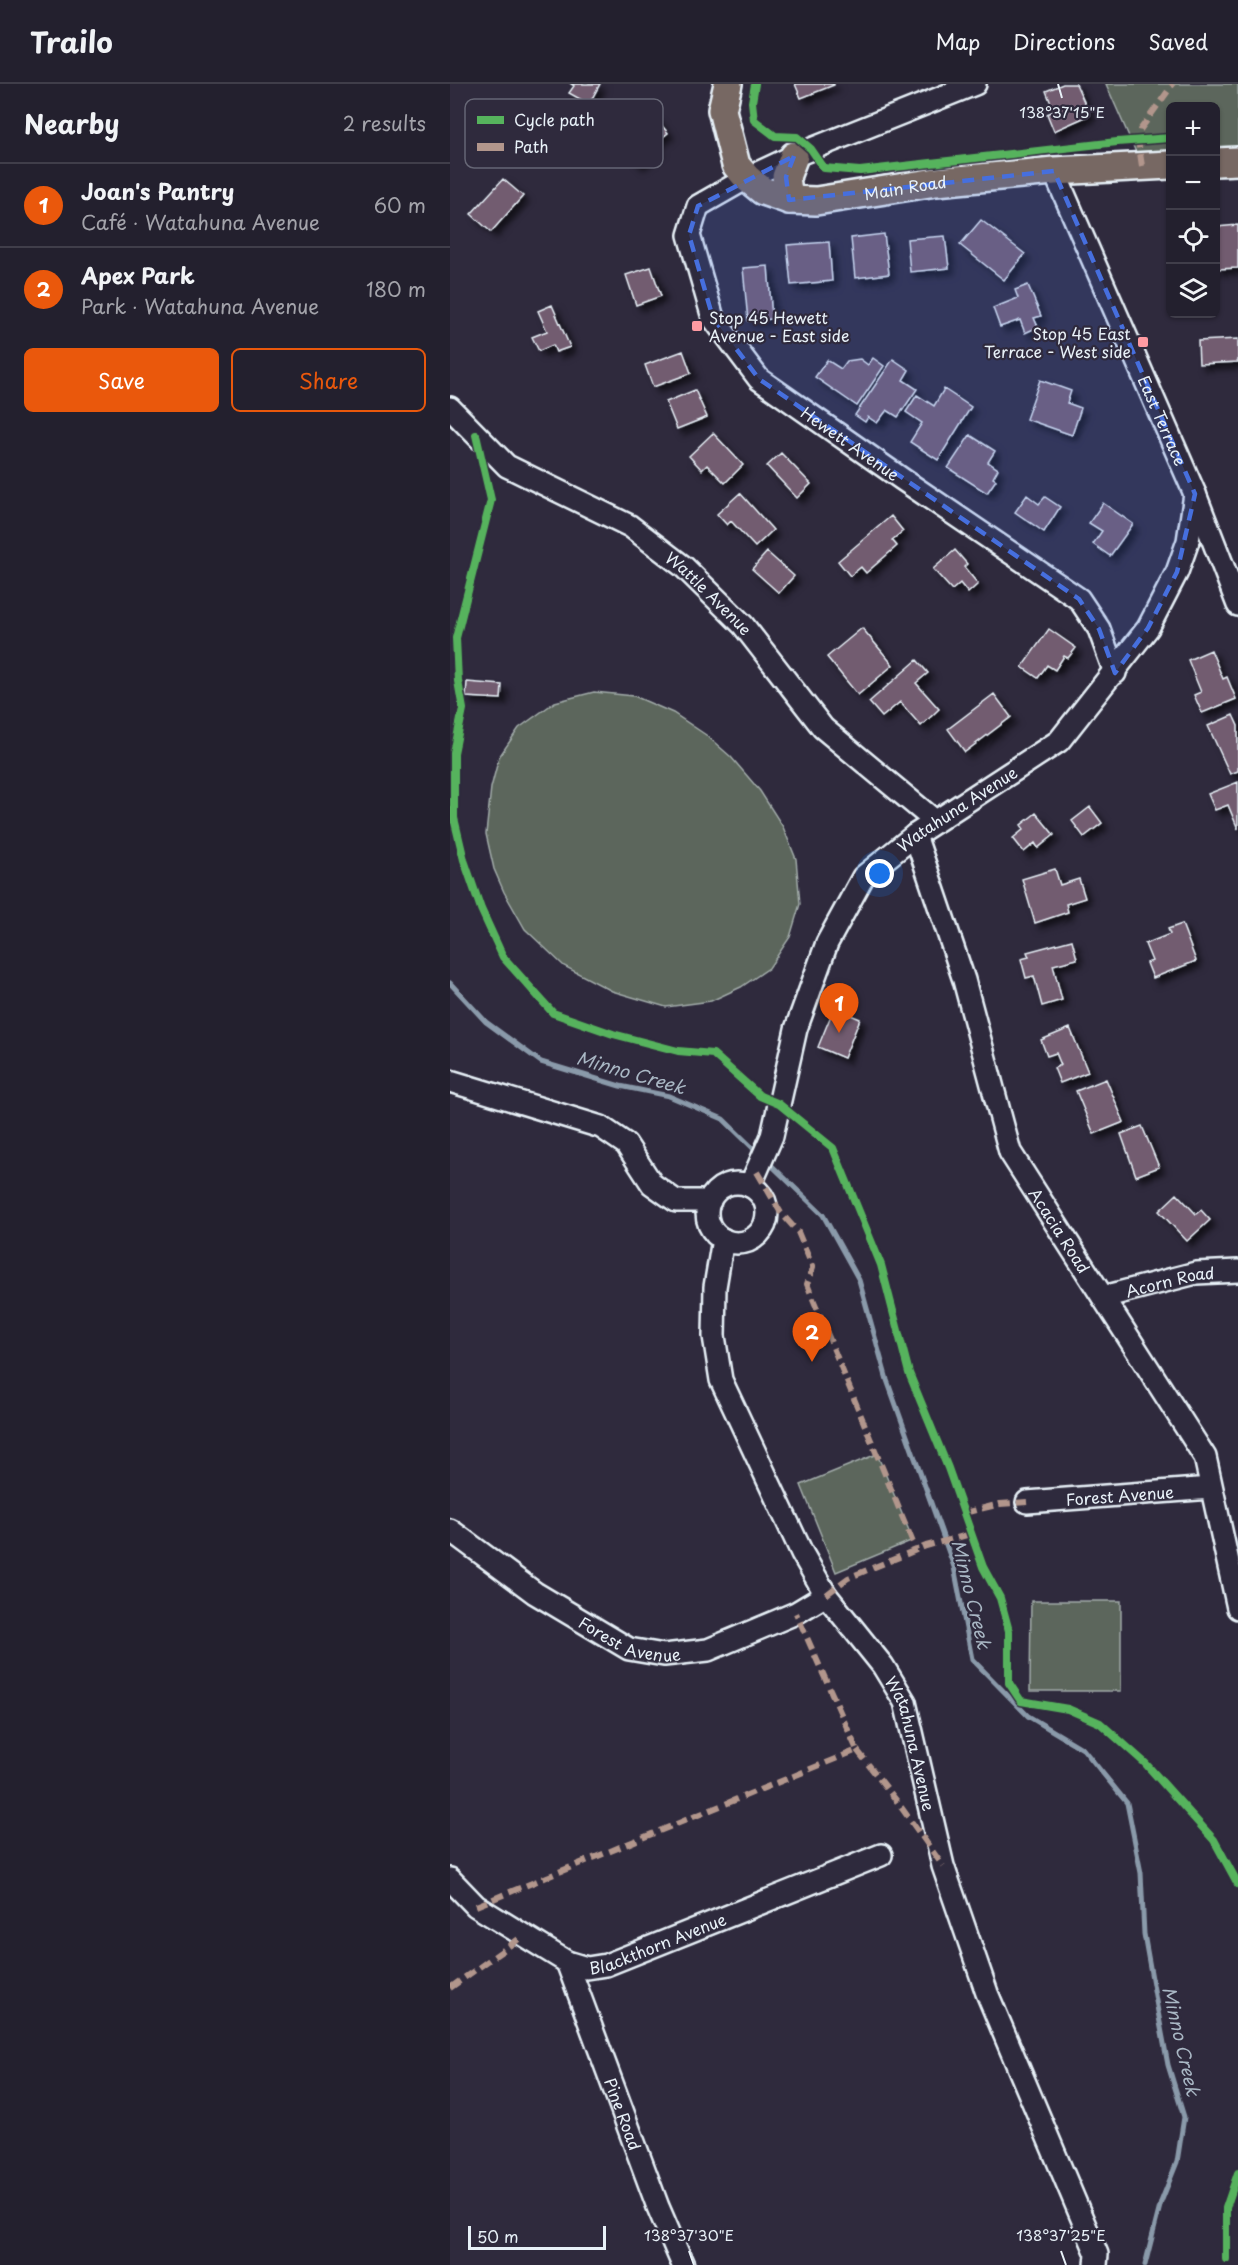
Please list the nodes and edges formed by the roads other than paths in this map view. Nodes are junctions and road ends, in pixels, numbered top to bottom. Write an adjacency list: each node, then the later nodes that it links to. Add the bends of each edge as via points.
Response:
1 (728, 84): 8 (main road, Main Road, via 722,110 736,165)
2 (975, 84): 3 (street, Hewett Avenue)
3 (794, 156): 8 (street, Hewett Avenue); 9 (main road, via 786,177)
4 (1238, 161): 5 (main road)
5 (1220, 162)
6 (1166, 165): 7 (main road, Main Road)
7 (1054, 171): 9 (main road, Main Road, via 936,182 816,201); 11 (street, East Terrace)
8 (747, 178): 9 (main road, Main Road, via 763,191); 13 (street, Hewett Avenue, via 698,207 689,235 712,318 759,379 1079,599 1099,629)
9 (789, 200)
10 (450, 408): 14 (street, Wattle Avenue, via 507,466 630,526 684,567 743,625 824,728)
11 (1196, 494): 12 (street, East Terrace); 13 (street, Watahuna Avenue, via 1188,541 1177,572 1148,628)
12 (1238, 606)
13 (1114, 672): 14 (street, Watahuna Avenue, via 1059,741)
14 (936, 821): 15 (street, Watahuna Avenue)
15 (915, 835): 17 (street, Watahuna Avenue, via 863,877 827,943 796,1029 768,1145); 21 (street, Acacia Road, via 964,980 1010,1152)
16 (450, 1081): 18 (street, via 601,1126 627,1144 652,1184 676,1201)
17 (754, 1178): 18 (street, via 724,1186); 19 (street, via 767,1211 764,1225 750,1240 740,1243)
18 (710, 1201): 19 (street, via 709,1224)
19 (723, 1239): 25 (street, Watahuna Avenue, via 715,1287 714,1336 722,1380)
20 (1238, 1271): 21 (street, Acorn Road, via 1196,1273)
21 (1103, 1297): 22 (street, Acacia Road, via 1204,1457)
22 (1211, 1488): 23 (street, Forest Avenue); 26 (street, Acacia Road)
23 (1027, 1502)
24 (450, 1530): 25 (street, Forest Avenue, via 535,1593 629,1649 664,1654 708,1650 796,1613)
25 (826, 1595): 31 (street, Watahuna Avenue, via 883,1666 905,1701 943,1866 987,1993 1097,2254)
26 (1238, 1608)
27 (881, 1855): 29 (street, Blackthorn Avenue, via 606,1965 587,1968)
28 (450, 1879): 29 (street, Blackthorn Avenue, via 476,1906)
29 (567, 1962): 30 (street, Pine Road)
30 (683, 2265)
31 (1096, 2265)

